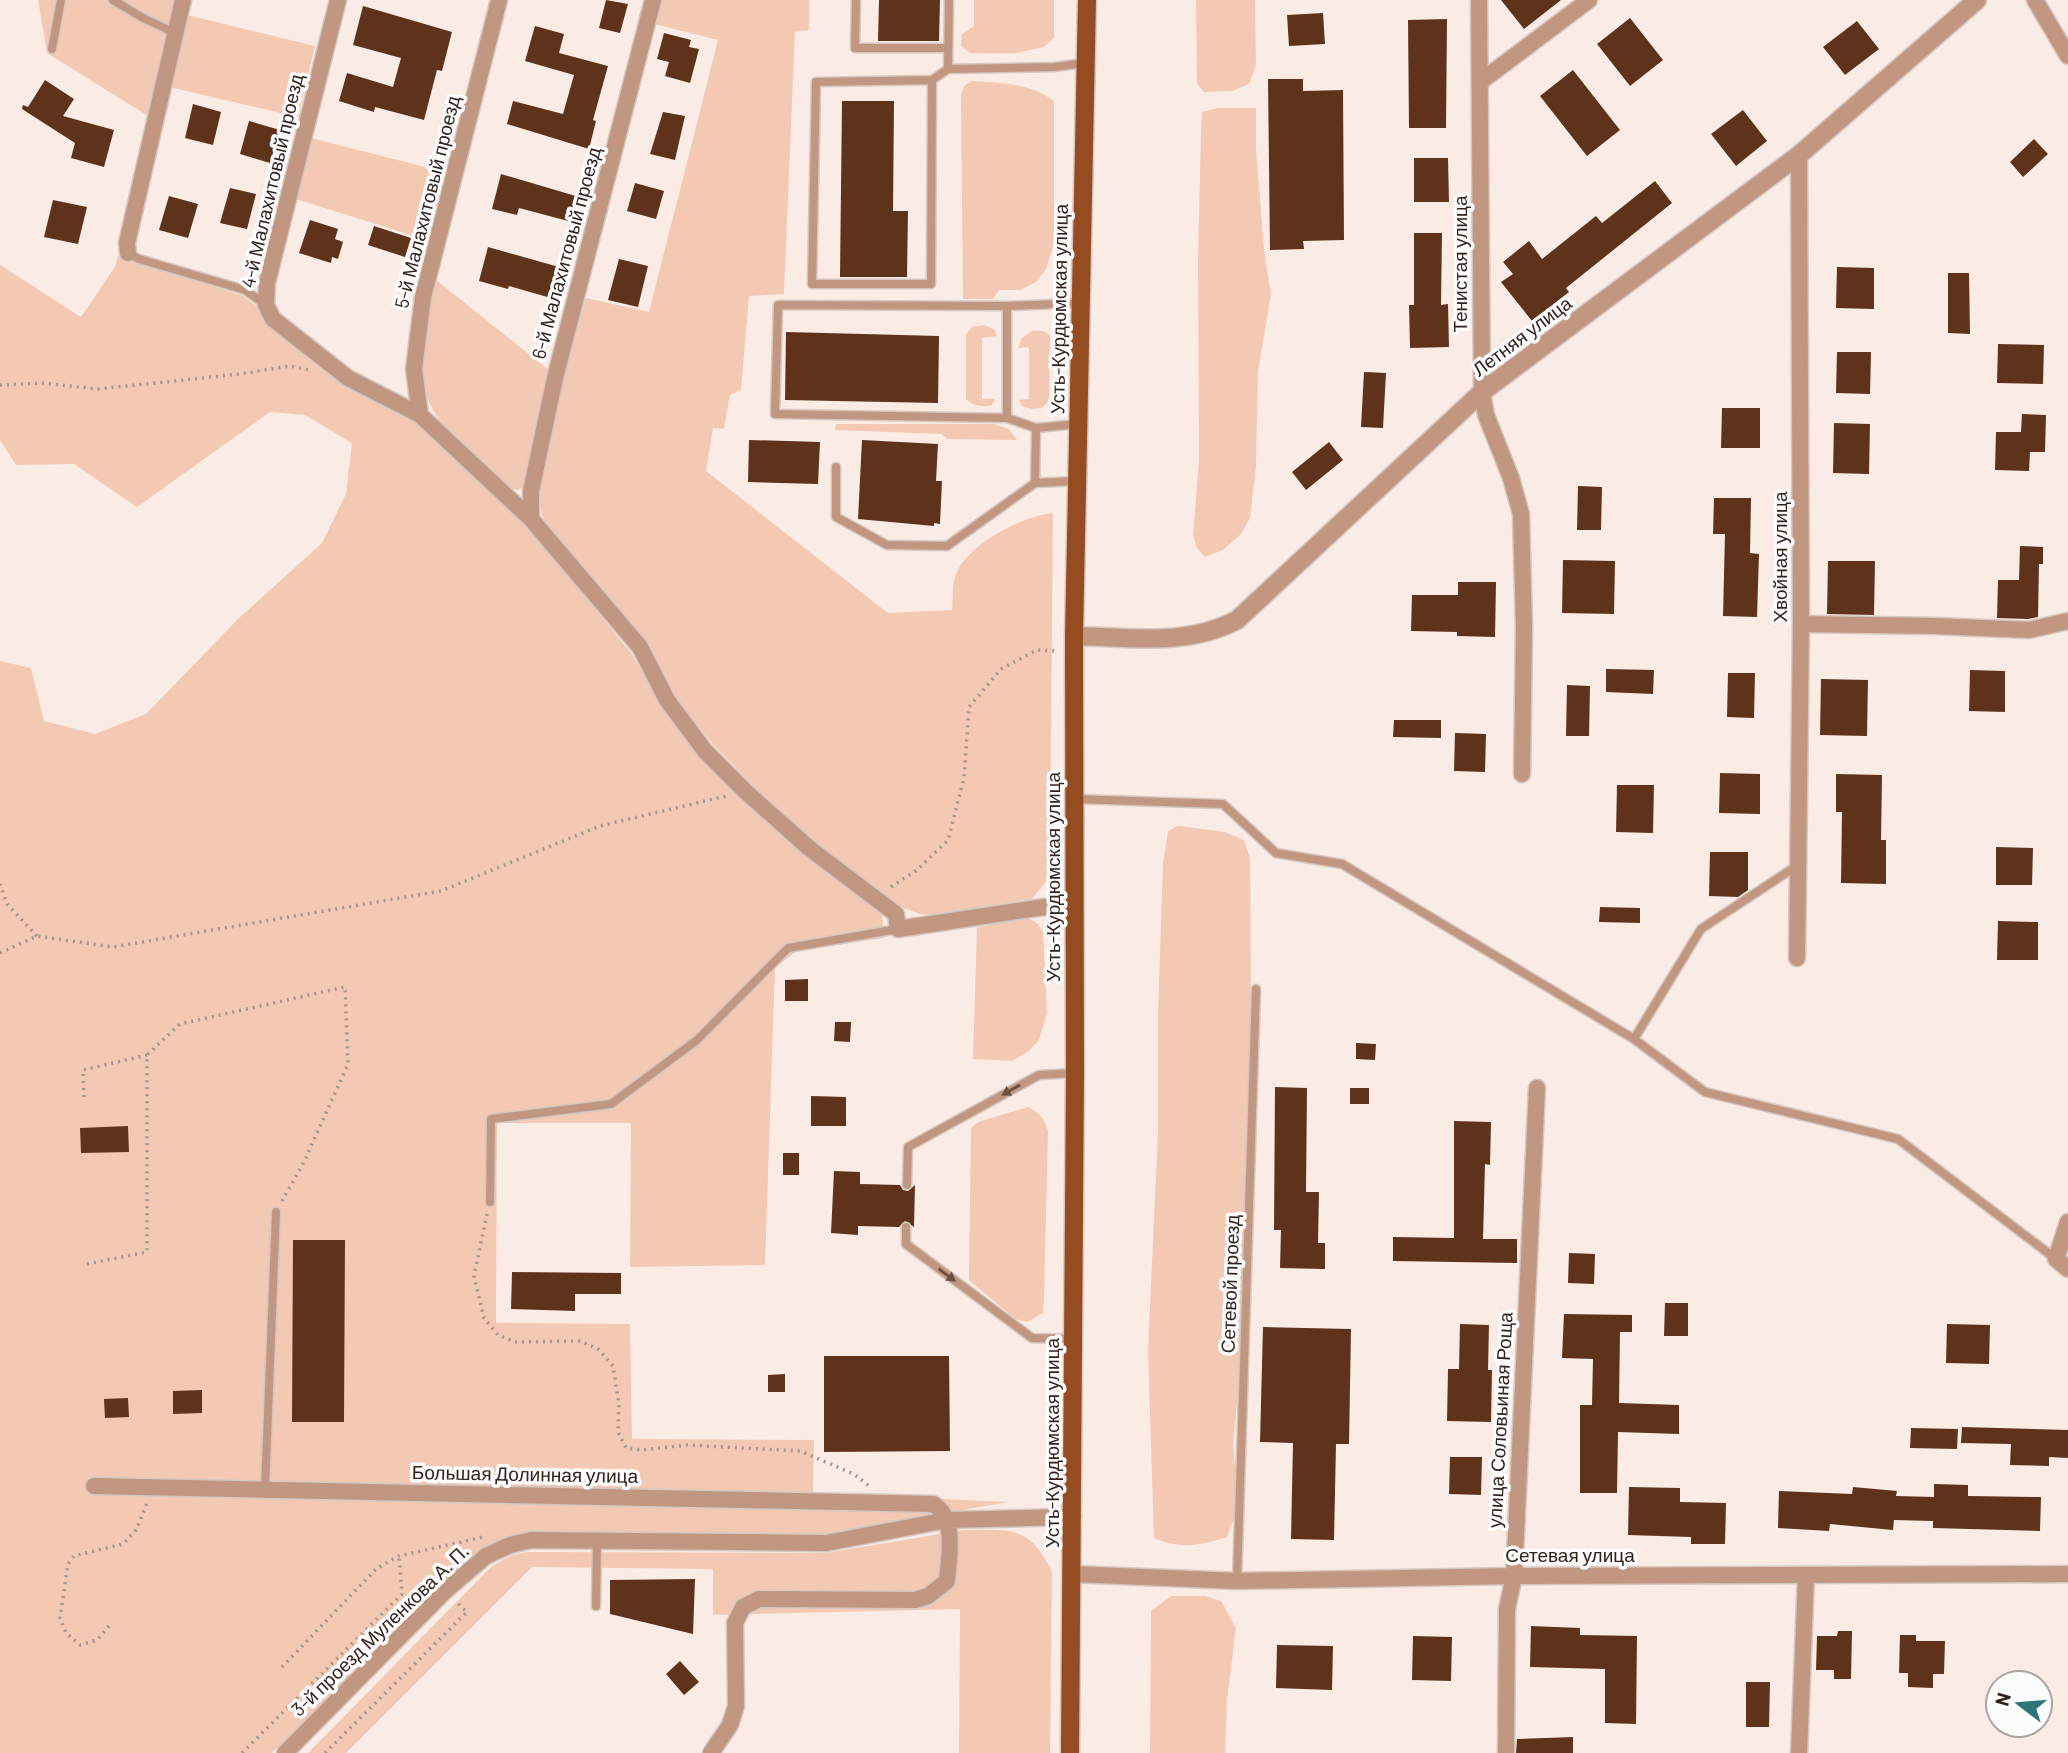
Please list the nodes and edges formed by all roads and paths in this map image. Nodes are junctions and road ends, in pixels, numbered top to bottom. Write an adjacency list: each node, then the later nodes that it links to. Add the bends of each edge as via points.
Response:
1 (61, 0): 16 (lane)
2 (113, 0): 14 (lane)
3 (183, 0): 14 (street)
4 (338, 0): 25 (street, 4-й Малахитовый проезд, via 267,283)
5 (499, 0): 30 (street, 5-й Малахитовый проезд, via 423,297 414,369)
6 (653, 0): 37 (street, 6-й Малахитовый проезд, via 555,378 531,491)
7 (856, 0): 15 (lane, via 855,48)
8 (949, 0): 15 (lane)
9 (1087, 0): 18 (main road, Усть-Курдюмская улица)
10 (1479, 0): 21 (street, Тенистая улица)
11 (1589, 0): 21 (street)
12 (1977, 0): 22 (street, Летняя улица)
13 (2035, 0): 17 (street)
14 (176, 33): 23 (street)
15 (948, 48): 19 (lane)
16 (52, 49)
17 (2068, 56)
18 (1087, 63): 19 (lane); 24 (main road, Усть-Курдюмская улица)
19 (948, 69): 20 (lane)
20 (932, 80): 20 (lane, via 816,82 812,284 931,284)
21 (1480, 82): 29 (street, Тенистая улица)
22 (1798, 155): 29 (street, Летняя улица); 39 (street, Хвойная улица)
23 (128, 253): 25 (lane, via 245,290)
24 (1080, 303): 26 (lane); 32 (main road, Усть-Курдюмская улица)
25 (266, 305): 30 (street, 4-й Малахитовый проезд, via 273,319 348,378)
26 (1007, 306): 31 (lane); 31 (lane, via 778,305 775,414)
27 (313, 371): 28 (path, via 290,366 98,389 43,383)
28 (0, 385)
29 (1482, 393): 40 (street, Летняя улица, via 1237,620 1199,636); 41 (street, Тенистая улица, via 1521,514)
30 (419, 415): 37 (street, 4-й Малахитовый проезд)
31 (1007, 418): 33 (lane)
32 (1077, 424): 33 (lane); 35 (main road, Усть-Курдюмская улица)
33 (1036, 428): 36 (lane)
34 (836, 467): 36 (lane, via 836,517 887,545 947,546)
35 (1076, 481): 36 (lane); 40 (main road, Усть-Курдюмская улица)
36 (1035, 482)
37 (531, 519): 42 (street, 4-й Малахитовый проезд, via 640,647 667,699 705,751)
38 (2068, 621): 39 (street, via 2029,630)
39 (1801, 624): 44 (street, Хвойная улица)
40 (1074, 644): 43 (main road, Усть-Курдюмская улица); 46 (path, via 1037,650 1001,669 969,707 964,778 948,840 917,870)
41 (1522, 774)
42 (745, 791): 46 (street, 4-й Малахитовый проезд); 49 (path, via 600,826 442,891 113,947)
43 (1073, 799): 47 (main road, Усть-Курдюмская улица); 53 (lane, via 1223,804 1276,853 1342,864)
44 (1798, 865): 51 (street, Хвойная улица); 53 (lane, via 1701,929)
45 (0, 884): 49 (path, via 7,904)
46 (875, 898): 48 (street, 4-й Малахитовый проезд, via 897,914)
47 (1076, 908): 48 (street, via 1044,907); 55 (main road, Усть-Курдюмская улица)
48 (898, 929): 59 (lane, via 788,948 697,1040 611,1104 491,1119)
49 (37, 936): 50 (path)
50 (0, 953)
51 (1797, 958)
52 (1256, 989): 79 (lane, Сетевой проезд)
53 (1634, 1039): 64 (lane, via 1705,1092 1898,1139)
54 (147, 1055): 57 (path, via 83,1070); 60 (path, via 180,1024 345,987 348,1064); 63 (path, via 147,1252)
55 (1075, 1073): 58 (lane, one-way to 58, via 1039,1075 908,1147); 65 (main road, Усть-Курдюмская улица)
56 (1536, 1088): 78 (street, улица Соловьиная Роща)
57 (84, 1097)
58 (907, 1185)
59 (490, 1202): 69 (path, via 474,1276 484,1318 498,1335 515,1342 580,1341 598,1349 613,1366 620,1404 618,1432 626,1448 687,1445 800,1451 854,1474 873,1489)
60 (276, 1212): 68 (lane)
61 (2068, 1222): 64 (street)
62 (906, 1227): 65 (lane, one-way to 65, via 906,1244 1031,1338)
63 (87, 1264)
64 (2062, 1264)
65 (1073, 1339): 70 (main road, Усть-Курдюмская улица)
66 (94, 1486): 67 (street, Большая Долинная улица)
67 (149, 1487): 68 (street, Большая Долинная улица); 82 (path, via 136,1530 123,1544 74,1556 68,1564 61,1618 66,1633 80,1645 97,1640)
68 (265, 1489): 69 (street, Большая Долинная улица)
69 (879, 1502): 71 (street, Большая Долинная улица, via 933,1504)
70 (1073, 1517): 71 (street); 75 (main road, Усть-Курдюмская улица)
71 (947, 1520): 72 (street, via 826,1543); 87 (street, via 947,1581 928,1596 915,1600 759,1599 743,1607 735,1623 736,1706 730,1725)
72 (597, 1541): 73 (street, via 531,1540); 81 (lane)
73 (510, 1545): 74 (path, via 503,1538 477,1537); 80 (street, 3-й проезд Муленкова А. П., via 486,1556)
74 (399, 1556): 83 (path, via 376,1569); 84 (path, via 402,1594)
75 (1073, 1574): 79 (street, Сетевая улица); 88 (main road, Усть-Курдюмская улица)
76 (2068, 1574): 77 (street, Сетевая улица)
77 (1806, 1575): 78 (street, Сетевая улица); 90 (street)
78 (1514, 1576): 79 (street, Сетевая улица); 89 (street, улица Соловьиная Роща, via 1507,1609)
79 (1237, 1581)
80 (445, 1591): 85 (street, 3-й проезд Муленкова А. П.); 86 (path, via 467,1612)
81 (596, 1606)
82 (109, 1626)
83 (282, 1667)
84 (242, 1753)
85 (285, 1753)
86 (326, 1753)
87 (711, 1753)
88 (1070, 1753)
89 (1506, 1753)
90 (1799, 1753)

